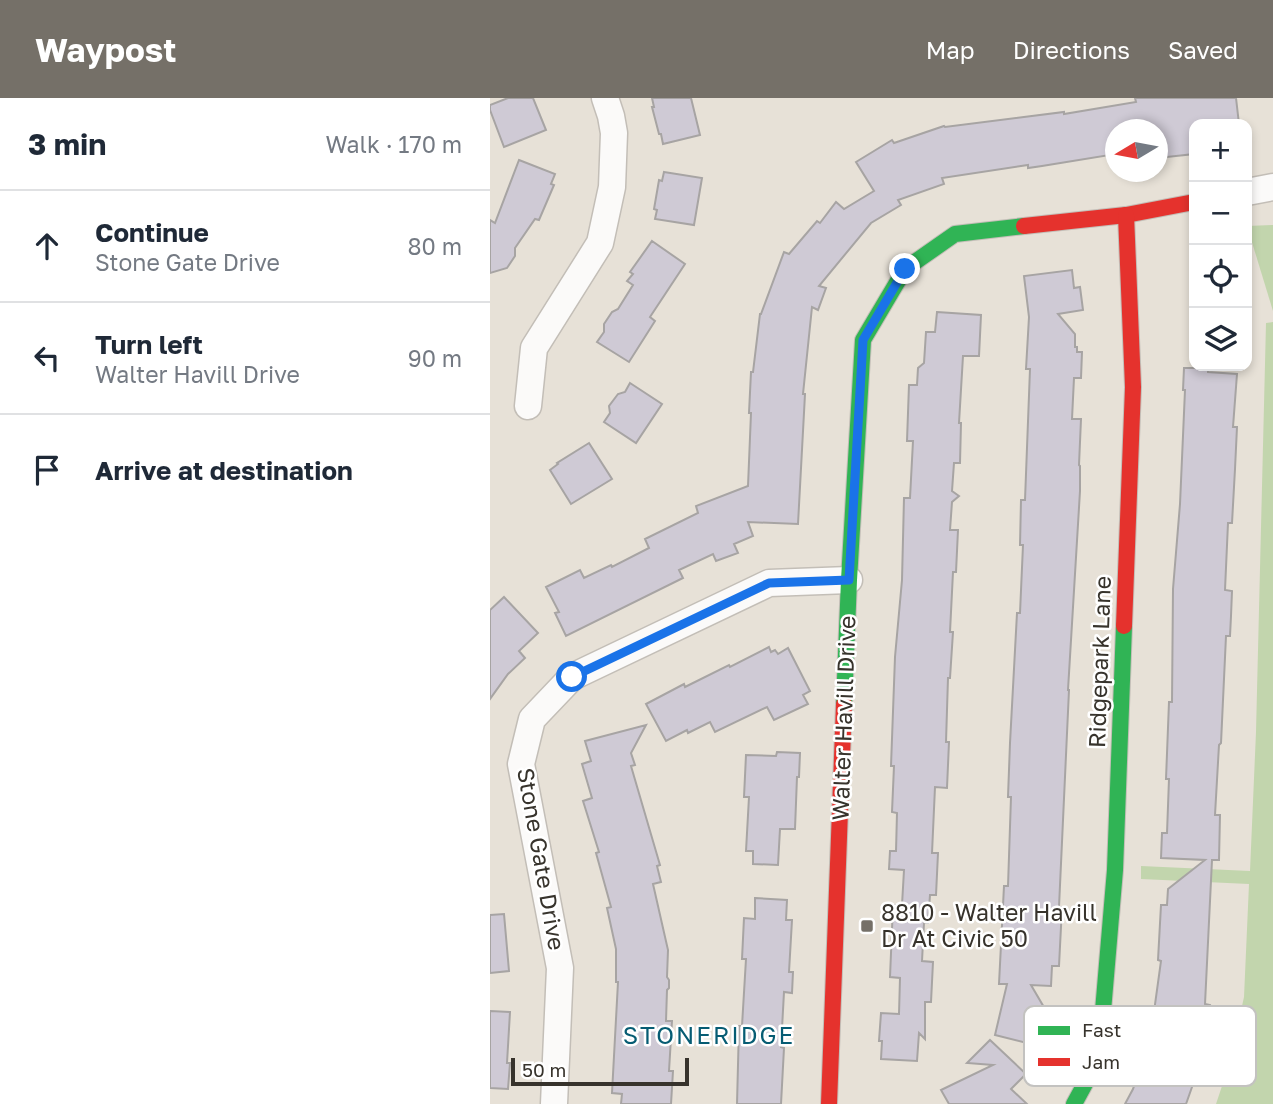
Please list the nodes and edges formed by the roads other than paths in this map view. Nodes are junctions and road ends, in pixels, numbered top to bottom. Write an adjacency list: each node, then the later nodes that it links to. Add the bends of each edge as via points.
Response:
1 (604, 98): 6 (street, via 614,133 612,187 600,243 534,348)
2 (1273, 187): 3 (street)
3 (1252, 191)
4 (1189, 203): 5 (street, Walter Havill Drive)
5 (1126, 215): 7 (street, Walter Havill Drive, via 955,234 905,269 863,340); 8 (street, Ridgepark Lane, via 1133,387 1115,870)
6 (528, 406)
7 (849, 580): 10 (street, Stone Gate Drive, via 769,583 572,677 531,719 521,764 560,968); 11 (street, Walter Havill Drive)
8 (1103, 1006)
9 (1084, 1086): 12 (street, Ridgepark Lane)
10 (554, 1104)
11 (829, 1104)
12 (1074, 1104)

